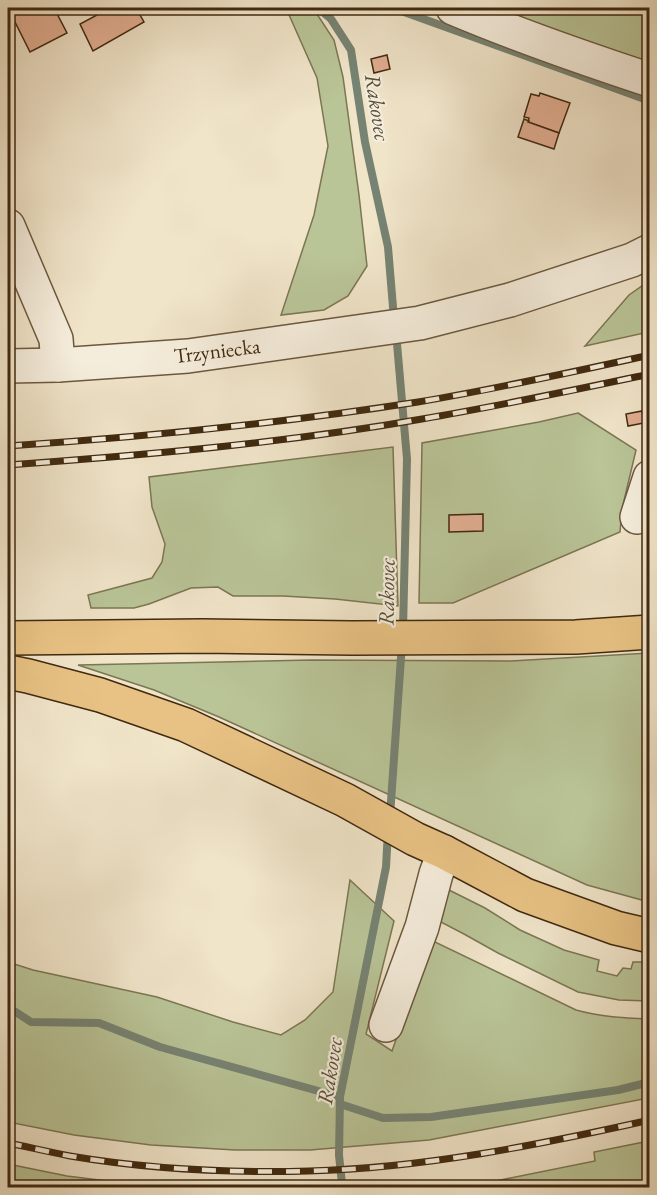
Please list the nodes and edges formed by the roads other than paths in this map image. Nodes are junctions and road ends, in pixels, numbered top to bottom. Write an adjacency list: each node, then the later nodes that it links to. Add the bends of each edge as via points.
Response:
1 (453, 8): 2 (street)
2 (650, 80)
3 (8, 226): 5 (street, via 56,339)
4 (650, 251): 5 (street, Trzyniecka, via 510,300 420,322 188,356)
5 (58, 365): 6 (street, Trzyniecka)
6 (8, 366)
7 (650, 477): 8 (street)
8 (636, 517)
9 (650, 632): 10 (main road, via 576,637)
10 (8, 639)
11 (8, 672): 12 (main road, via 100,695 186,725 363,809)
12 (429, 845): 13 (main road, via 525,895); 14 (street, via 436,874 422,927)
13 (650, 936)
14 (386, 1025)

